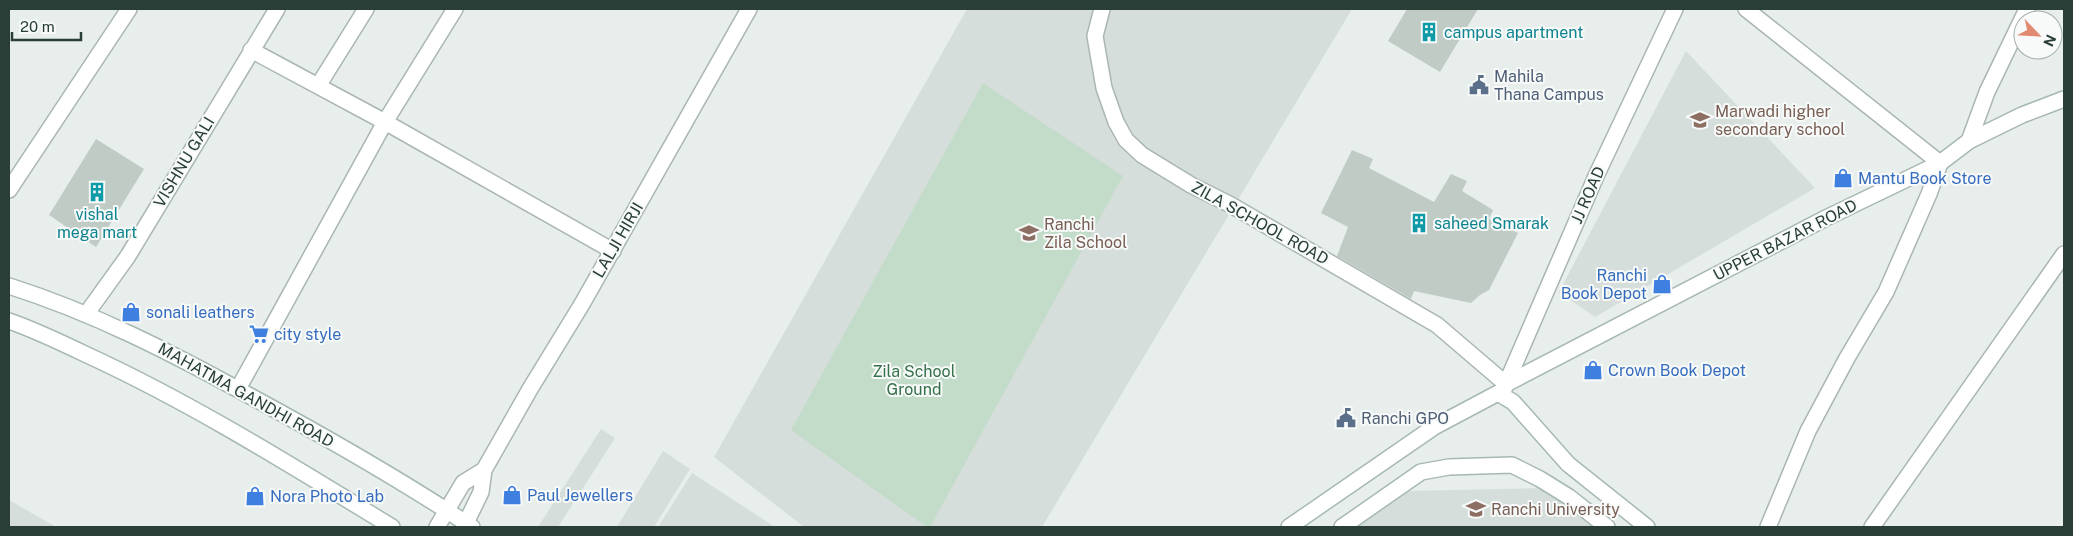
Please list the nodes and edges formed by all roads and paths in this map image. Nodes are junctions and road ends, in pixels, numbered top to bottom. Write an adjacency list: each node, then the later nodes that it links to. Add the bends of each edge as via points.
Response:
1 (129, 9): 16 (street)
2 (277, 9): 10 (street, VISHNU GALI)
3 (366, 9): 11 (street)
4 (454, 9): 13 (street)
5 (749, 9): 17 (street, LALJI HIRJI)
6 (1102, 9): 23 (street, ZILA SCHOOL ROAD, via 1095,36 1104,88 1126,140 1142,155 1438,325)
7 (1675, 9): 23 (street, JJ ROAD, via 1597,174)
8 (1746, 9): 15 (street)
9 (2027, 9): 14 (street, via 1987,92)
10 (251, 50): 11 (street); 20 (street, VISHNU GALI, via 128,256)
11 (318, 86): 13 (street)
12 (2064, 99): 14 (street, UPPER BAZAR ROAD)
13 (385, 122): 17 (street); 22 (street)
14 (1969, 141): 15 (street, UPPER BAZAR ROAD)
15 (1940, 163): 23 (street, UPPER BAZAR ROAD, via 1826,218); 33 (street, via 1886,292 1808,431)
16 (9, 190)
17 (613, 251): 24 (street, LALJI HIRJI)
18 (2064, 254): 34 (street)
19 (9, 286): 20 (street, MAHATMA GANDHI ROAD)
20 (87, 313): 22 (street, MAHATMA GANDHI ROAD)
21 (9, 321): 27 (street, via 168,395)
22 (238, 389): 25 (street, MAHATMA GANDHI ROAD, via 318,432)
23 (1504, 390): 29 (street, UPPER BAZAR ROAD, via 1404,447); 32 (street, ZILA SCHOOL ROAD, via 1568,464)
24 (484, 470): 25 (street, LALJI HIRJI, via 463,483); 26 (street, LALJI HIRJI, via 481,492)
25 (446, 512): 26 (street, MAHATMA GANDHI ROAD); 28 (street, LALJI HIRJI)
26 (468, 526)
27 (392, 527)
28 (437, 527)
29 (1289, 527)
30 (1342, 527): 31 (street, via 1421,472 1449,467 1512,464 1569,497)
31 (1608, 527)
32 (1647, 527)
33 (1768, 527)
34 (1872, 527)

